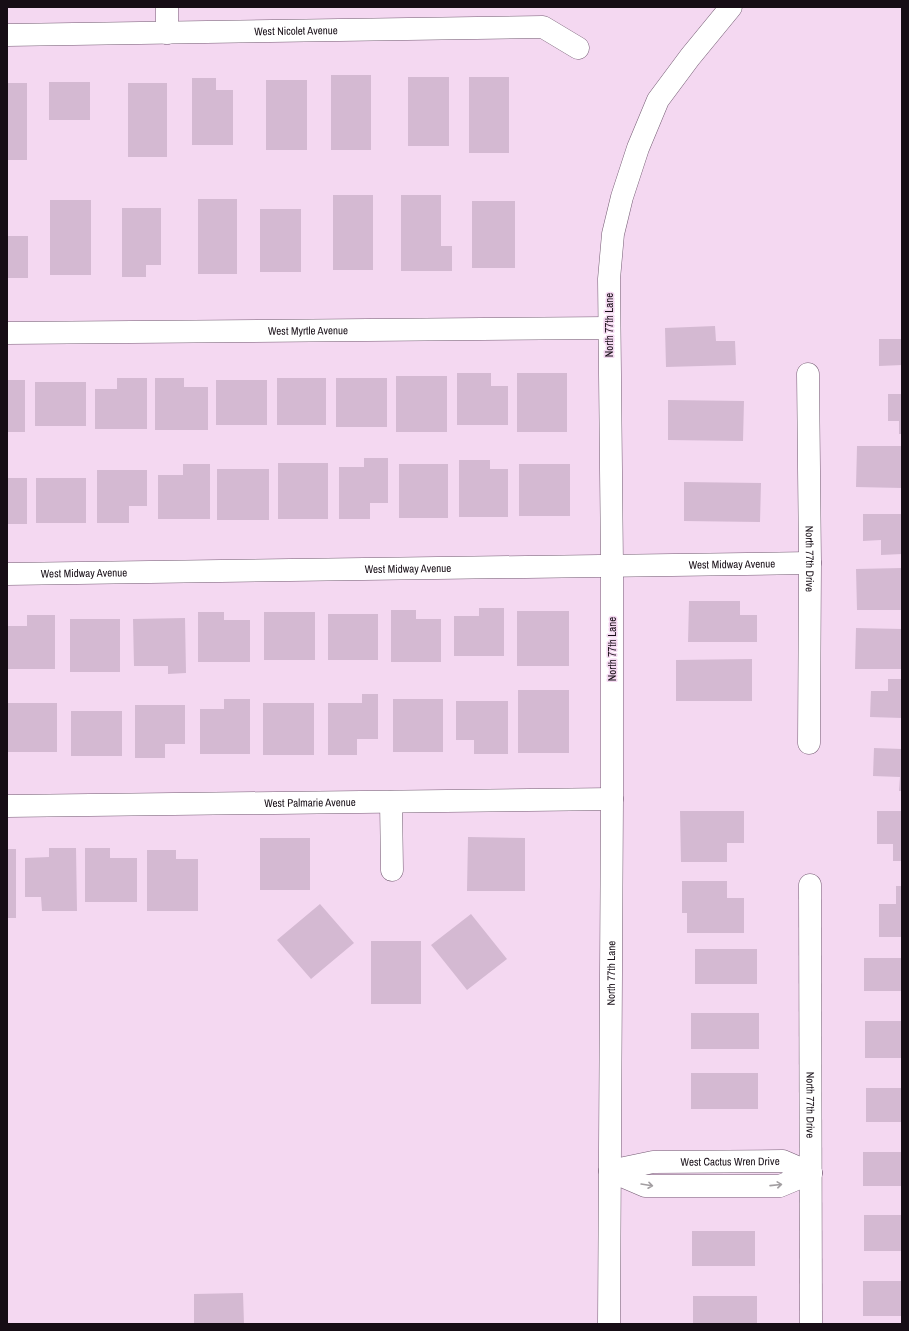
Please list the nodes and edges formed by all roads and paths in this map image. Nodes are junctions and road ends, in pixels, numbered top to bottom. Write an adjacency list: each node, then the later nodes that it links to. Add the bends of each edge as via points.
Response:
1 (166, 7): 3 (street)
2 (731, 7): 6 (street, North 77th Lane, via 658,100 638,148 613,234 609,279)
3 (167, 32): 4 (street, West Nicolet Avenue); 5 (street, West Nicolet Avenue, via 543,27)
4 (7, 35)
5 (578, 48)
6 (609, 328): 7 (street, West Myrtle Avenue); 10 (street, North 77th Lane)
7 (7, 333)
8 (808, 374): 9 (street, North 77th Drive)
9 (810, 563): 10 (street, West Midway Avenue); 12 (street, North 77th Drive)
10 (612, 565): 11 (street, West Midway Avenue); 13 (street, North 77th Lane)
11 (7, 574)
12 (809, 743)
13 (612, 799): 14 (street, West Palmarie Avenue); 18 (street, North 77th Lane)
14 (391, 802): 15 (street, West Palmarie Avenue); 16 (street)
15 (7, 806)
16 (392, 870)
17 (810, 886): 19 (street, North 77th Drive)
18 (610, 1172): 19 (street, West Cactus Wren Drive, via 653,1162 783,1161); 20 (street, North 77th Lane)
19 (811, 1173): 21 (street, North 77th Drive)
20 (609, 1324)
21 (811, 1324)

